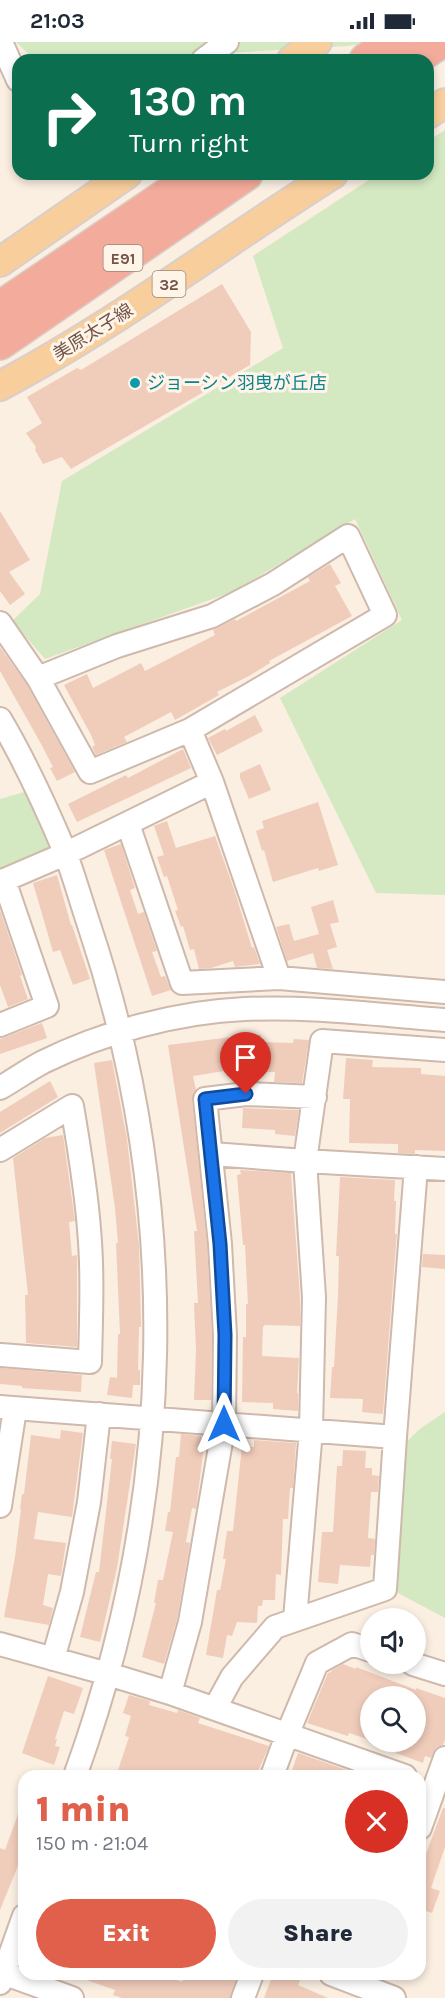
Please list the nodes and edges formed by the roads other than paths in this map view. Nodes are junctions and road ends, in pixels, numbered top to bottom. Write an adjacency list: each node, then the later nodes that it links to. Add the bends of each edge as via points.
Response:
1 (1, 42): 10 (street)
2 (227, 42): 6 (street)
3 (317, 42): 7 (main road)
4 (393, 42): 8 (highway)
5 (440, 42): 9 (highway)
6 (210, 54)
7 (300, 54)
8 (375, 54)
9 (422, 54)
10 (12, 67)
11 (118, 180): 15 (main road)
12 (189, 180): 16 (highway, E91)
13 (237, 180): 17 (highway, E91)
14 (323, 180): 18 (main road, 美原太子線 / 32, via 147,298)
15 (0, 262)
16 (0, 308)
17 (0, 343)
18 (0, 386)
19 (0, 623): 20 (street)
20 (38, 678): 22 (street, via 90,771); 22 (street, via 117,646 212,616 273,584 348,536 385,615)
21 (0, 719): 25 (street)
22 (190, 730): 23 (street)
23 (212, 782): 24 (street); 27 (street)
24 (128, 824): 25 (street); 27 (street, via 182,983)
25 (65, 854): 26 (street); 31 (street)
26 (2, 881): 30 (street, via 47,1006)
27 (279, 978): 28 (street)
28 (445, 992)
29 (445, 1020): 31 (street, via 244,1009 196,1014)
30 (0, 1025)
31 (121, 1032): 33 (street, via 61,1054); 44 (street, via 148,1187 157,1323)
32 (445, 1050): 34 (street, via 322,1041)
33 (0, 1088)
34 (315, 1097): 36 (street, via 246,1094 205,1099); 37 (street)
35 (0, 1150): 41 (street, via 72,1106 90,1231 92,1303 90,1362)
36 (212, 1154): 37 (street); 45 (street, via 225,1335)
37 (305, 1161): 38 (street); 46 (street, via 314,1296)
38 (416, 1167): 39 (street); 47 (street)
39 (445, 1169)
40 (0, 1344): 41 (street)
41 (0, 1355)
42 (8, 1408): 43 (street); 48 (street)
43 (99, 1414): 44 (street); 53 (street, via 89,1502 72,1592)
44 (153, 1418): 45 (street); 55 (street, via 133,1568)
45 (224, 1424): 46 (street); 57 (street, via 190,1622)
46 (310, 1430): 47 (street); 50 (street)
47 (395, 1437): 50 (street, via 385,1589)
48 (3, 1471): 49 (street)
49 (0, 1506)
50 (295, 1619): 58 (street, via 274,1627 232,1677)
51 (0, 1644): 53 (street)
52 (360, 1647): 59 (street, via 352,1644 317,1663)
53 (53, 1659): 55 (street)
54 (426, 1668): 56 (street)
55 (108, 1674): 57 (street); 61 (street)
56 (445, 1674)
57 (170, 1693): 58 (street)
58 (215, 1708): 59 (street)
59 (286, 1735): 62 (street); 63 (street)
60 (445, 1758): 64 (street)
61 (77, 1770)
62 (274, 1770)
63 (388, 1770)
64 (428, 1784)
65 (18, 1932): 66 (street)
66 (1, 1976): 69 (street)
67 (250, 1980): 70 (street)
68 (347, 1980): 71 (street)
69 (72, 1998)
70 (243, 1998)
71 (394, 1998)

